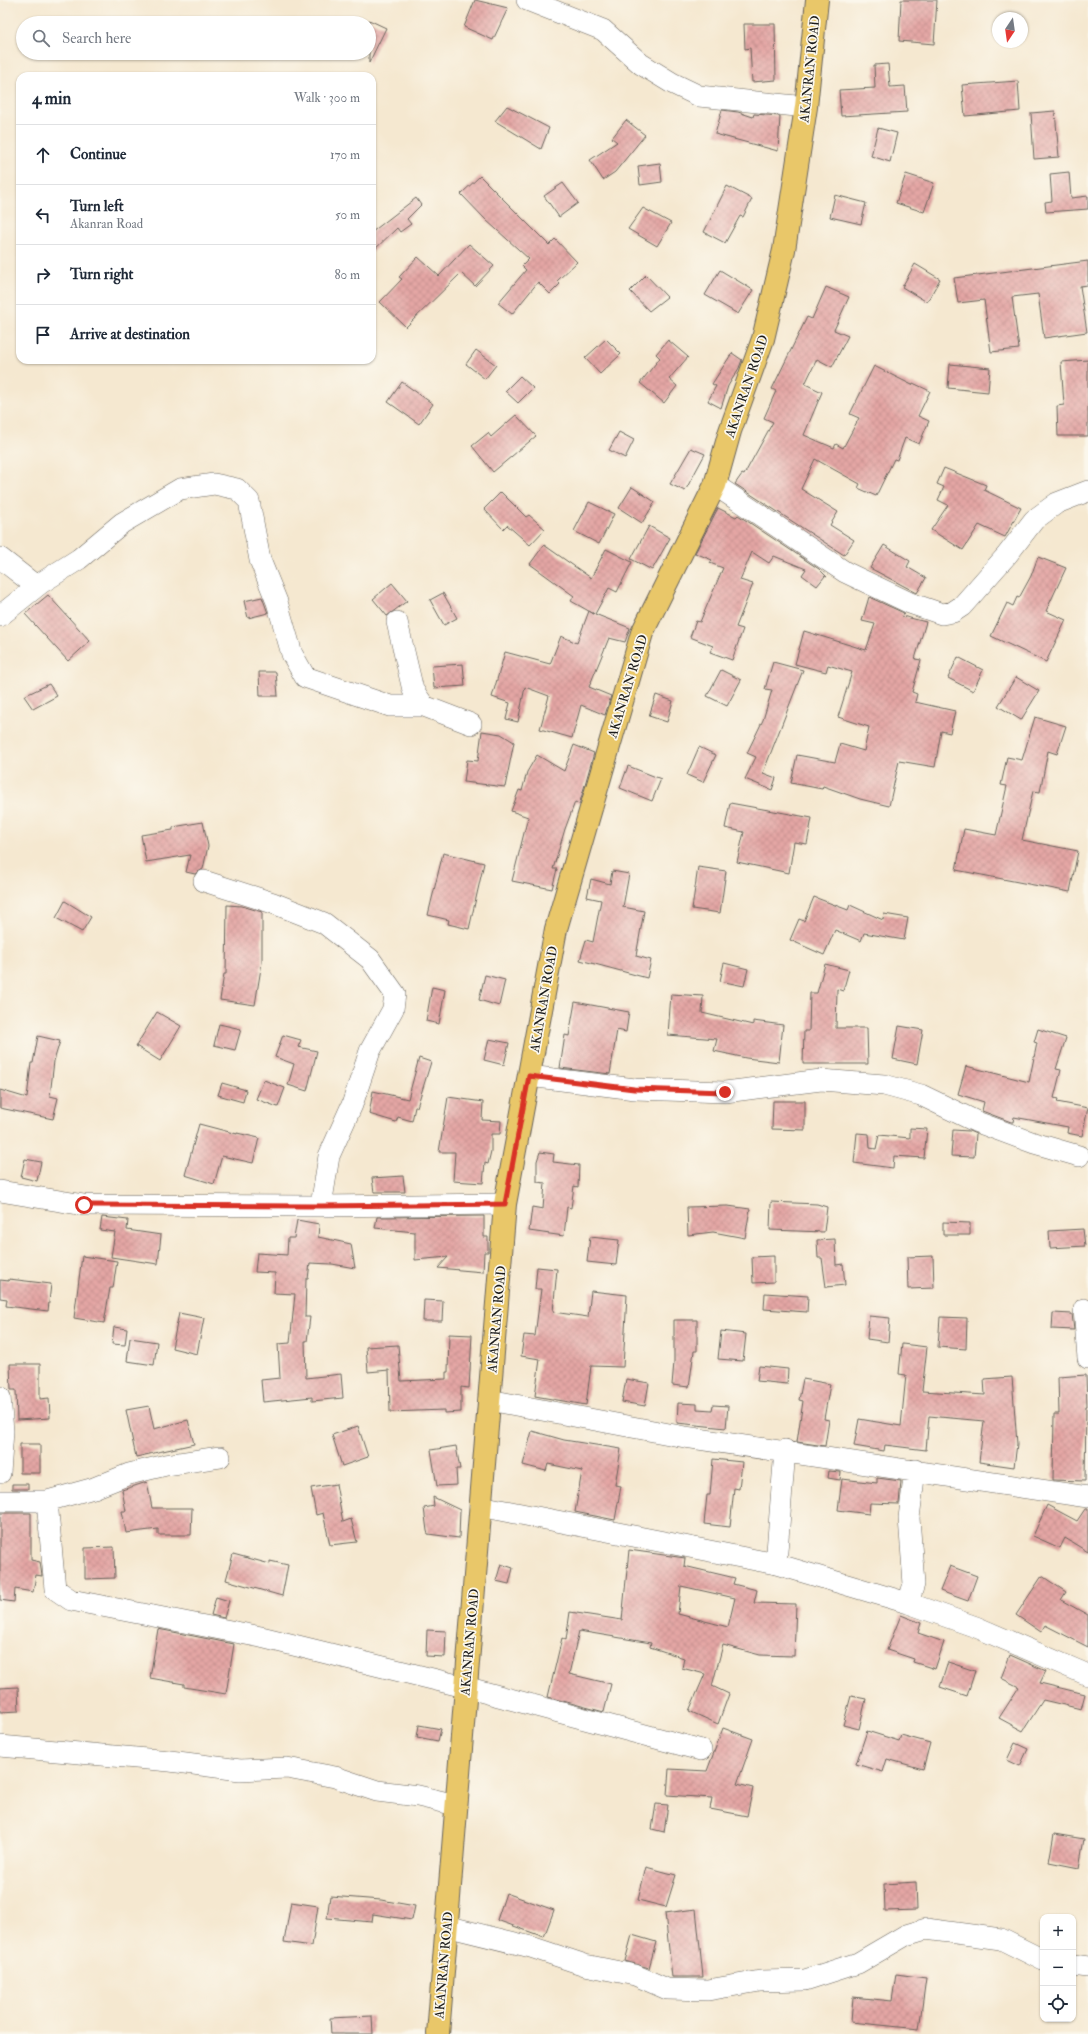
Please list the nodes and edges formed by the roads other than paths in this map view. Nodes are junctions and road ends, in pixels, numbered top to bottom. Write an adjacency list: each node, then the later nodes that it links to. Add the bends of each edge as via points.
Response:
1 (527, 0): 3 (street, via 603,30 641,64 699,96)
2 (817, 0): 3 (main road, AKANRAN ROAD)
3 (806, 107): 4 (main road, AKANRAN ROAD, via 784,250 763,339 730,431)
4 (715, 485): 5 (street, via 845,572 942,614 953,612 962,606 1007,556 1034,520 1057,503); 13 (main road, AKANRAN ROAD, via 642,633 556,929)
5 (1088, 491)
6 (0, 558): 7 (street)
7 (36, 586): 8 (street); 10 (street, via 78,559 122,523 180,489 214,484 237,489 249,501 260,560 277,602 292,654 306,677 390,706)
8 (0, 616)
9 (397, 622): 10 (street, via 413,690)
10 (424, 706): 11 (street)
11 (471, 724)
12 (204, 881): 17 (street, via 273,903 324,923 370,959 394,994 393,1010 370,1051 352,1105 329,1156)
13 (529, 1076): 14 (street, via 634,1089 725,1092 821,1080 884,1085 921,1095 978,1122 1034,1143); 16 (main road, AKANRAN ROAD)
14 (1079, 1156)
15 (0, 1191): 17 (street, via 84,1205)
16 (505, 1204): 17 (street); 21 (main road, AKANRAN ROAD)
17 (321, 1206)
18 (1084, 1309): 19 (street)
19 (1088, 1358)
20 (0, 1397): 25 (street, via 3,1431)
21 (489, 1400): 22 (street, via 686,1437); 29 (main road, AKANRAN ROAD)
22 (785, 1450): 24 (street); 30 (street)
23 (220, 1456): 28 (street, via 129,1474 94,1488)
24 (915, 1470): 26 (street); 31 (street, via 909,1518 914,1584)
25 (0, 1473)
26 (1088, 1497)
27 (0, 1501): 28 (street)
28 (47, 1501): 33 (street, via 55,1589 72,1600 261,1637)
29 (480, 1506): 30 (street); 33 (main road, AKANRAN ROAD)
30 (776, 1564): 31 (street)
31 (908, 1603): 32 (street, via 976,1627)
32 (1088, 1675)
33 (465, 1686): 35 (street); 36 (main road, AKANRAN ROAD)
34 (0, 1746): 36 (street, via 240,1770 287,1768 335,1777 378,1791 418,1796)
35 (701, 1750)
36 (456, 1805): 37 (main road, AKANRAN ROAD)
37 (446, 1926): 38 (street, via 531,1947 585,1965 635,1975 667,1989 708,1990 760,1981 805,1980 858,1963 906,1934 926,1930 1001,1939); 41 (main road, AKANRAN ROAD)
38 (1040, 1958)
39 (1076, 1965): 40 (street)
40 (1088, 1967)
41 (440, 2034)

